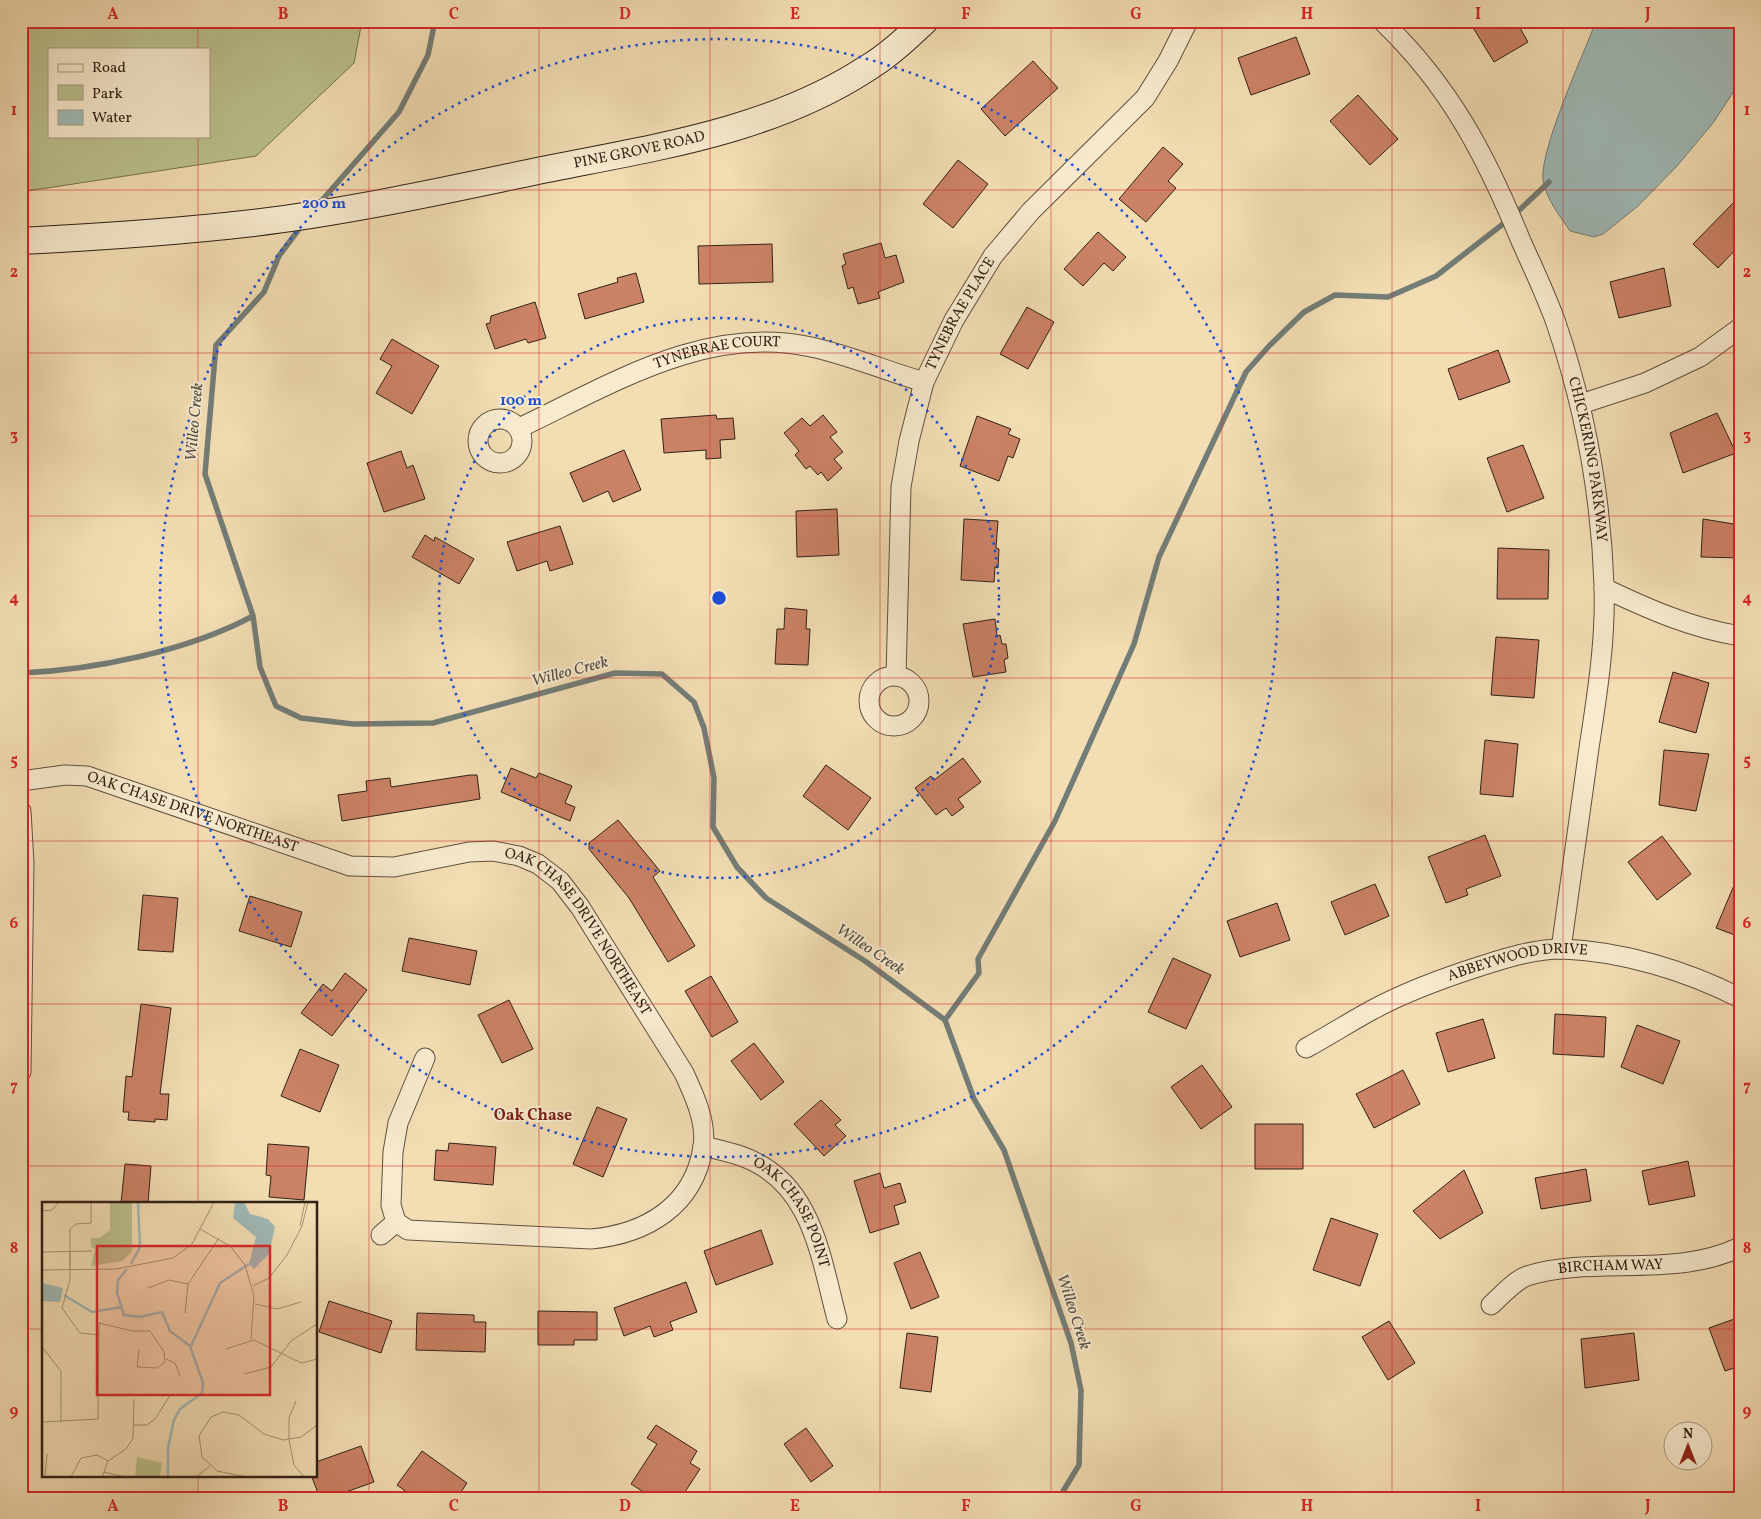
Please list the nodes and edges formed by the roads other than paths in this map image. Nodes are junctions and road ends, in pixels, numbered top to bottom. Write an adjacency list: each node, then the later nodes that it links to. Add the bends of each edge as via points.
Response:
1 (925, 21): 4 (main road, PINE GROVE ROAD, via 866,69 800,104 768,117 691,139 328,212 254,223)
2 (1188, 21): 6 (street, TYNEBRAE PLACE, via 1145,98 1031,211 993,256 954,320)
3 (1382, 21): 7 (street, CHICKERING PARKWAY, via 1403,41 1447,95 1476,140 1556,322)
4 (21, 241)
5 (1740, 328): 7 (street, via 1700,357 1645,384)
6 (924, 382): 8 (street, TYNEBRAE COURT, via 810,347 773,343 727,344 656,363); 11 (street, TYNEBRAE PLACE, via 901,487)
7 (1581, 404): 9 (street, CHICKERING PARKWAY, via 1599,504)
8 (519, 428)
9 (1604, 588): 10 (street, via 1663,616 1718,633); 15 (street, CHICKERING PARKWAY, via 1600,676)
10 (1740, 636)
11 (896, 676)
12 (21, 781): 20 (street, OAK CHASE DRIVE NORTHEAST, via 65,775 87,776 350,866 394,867 469,852 494,851 538,864 560,881 580,907 684,1073 698,1106)
13 (21, 811): 14 (street)
14 (22, 909): 19 (street)
15 (1561, 949): 16 (street, ABBEYWOOD DRIVE, via 1640,961); 17 (street, ABBEYWOOD DRIVE, via 1518,954 1438,980 1373,1010)
16 (1740, 998)
17 (1306, 1048)
18 (425, 1058): 21 (street, via 398,1123 393,1152 391,1205)
19 (21, 1072)
20 (704, 1146): 21 (street, OAK CHASE DRIVE NORTHEAST, via 690,1183 667,1212 651,1224 630,1232 591,1239 427,1232 408,1230); 25 (street, OAK CHASE POINT, via 741,1156 765,1167 788,1185 802,1204 814,1233)
21 (396, 1222): 22 (street)
22 (381, 1235)
23 (1740, 1247): 24 (street, BIRCHAM WAY, via 1698,1260 1526,1276)
24 (1492, 1305)
25 (838, 1319)

